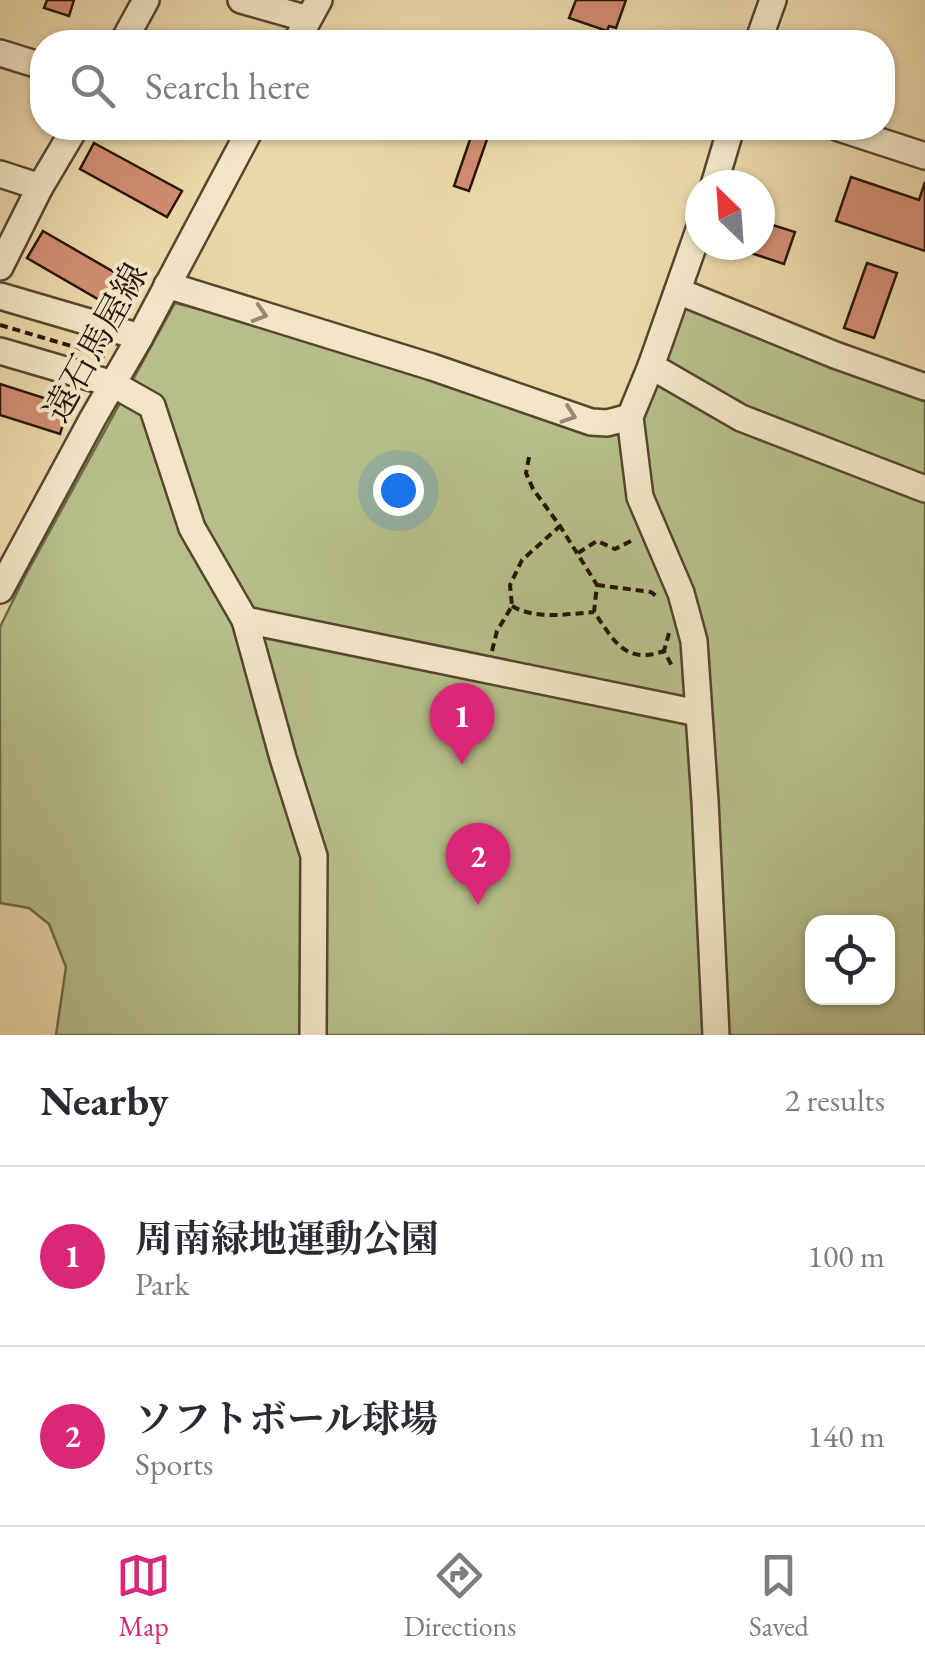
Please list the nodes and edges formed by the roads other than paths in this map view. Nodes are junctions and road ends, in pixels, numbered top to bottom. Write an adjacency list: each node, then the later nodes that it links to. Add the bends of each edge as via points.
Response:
1 (146, 0): 5 (street)
2 (241, 0): 4 (street)
3 (774, 0): 6 (street)
4 (314, 9)
5 (130, 30)
6 (763, 30)
7 (0, 53): 8 (street)
8 (30, 62)
9 (68, 140): 16 (street)
10 (244, 140): 19 (street, 遠石馬屋線)
11 (727, 140): 14 (street)
12 (876, 140): 13 (street)
13 (925, 156)
14 (718, 170)
15 (0, 174): 16 (street)
16 (40, 187): 18 (street)
17 (689, 260): 20 (street)
18 (0, 267)
19 (167, 286): 22 (street, 遠石馬屋線); 27 (street, one-way to 27, via 590,422)
20 (678, 291): 24 (street); 26 (street)
21 (0, 296): 22 (street)
22 (140, 336): 25 (street, 遠石馬屋線)
23 (0, 350): 25 (street)
24 (651, 366): 27 (street); 28 (street, via 741,418)
25 (113, 384): 29 (street, 遠石馬屋線); 30 (street, via 152,406 192,528)
26 (925, 387)
27 (630, 418): 31 (street, via 640,497 694,641)
28 (925, 489)
29 (0, 590)
30 (245, 620): 31 (street); 32 (street, via 314,856)
31 (698, 713): 33 (street)
32 (312, 1035)
33 (716, 1035)

